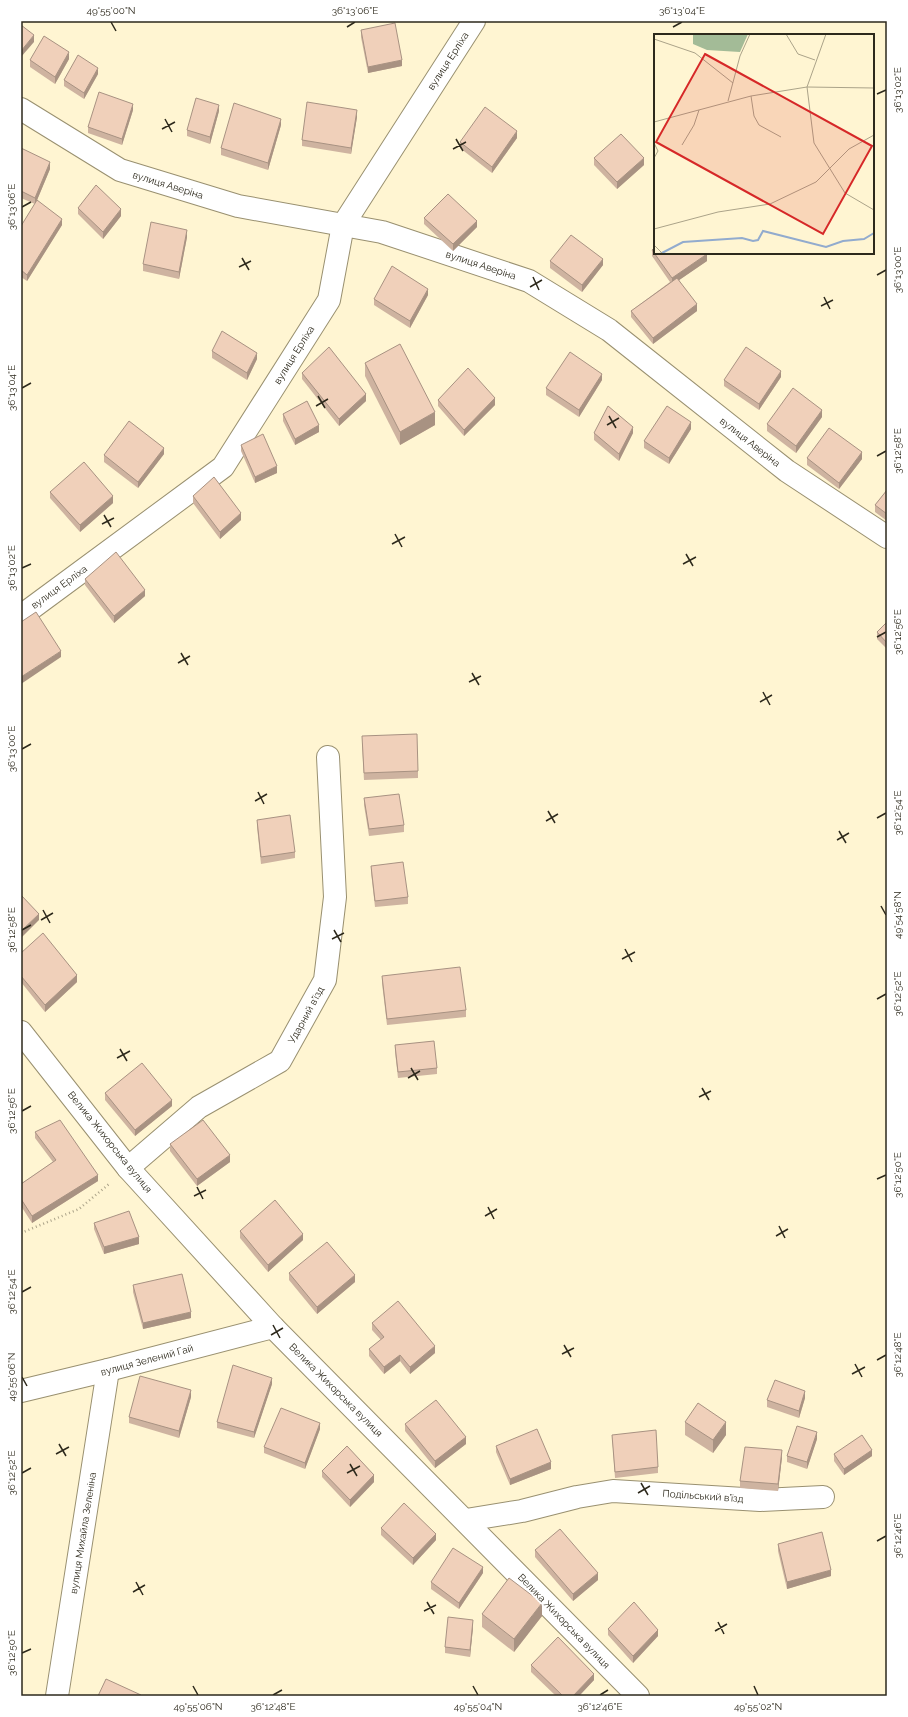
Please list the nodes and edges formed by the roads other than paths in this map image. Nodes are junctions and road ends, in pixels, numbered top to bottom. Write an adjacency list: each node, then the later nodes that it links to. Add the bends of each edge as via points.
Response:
1 (474, 21): 3 (street, вулиця Ерліха)
2 (21, 109): 3 (street, вулиця Аверіна, via 120,170 238,206)
3 (342, 225): 4 (street, вулиця Аверіна, via 382,232 529,281 609,330 787,471); 5 (street, вулиця Ерліха, via 329,300 223,467)
4 (887, 537)
5 (21, 616)
6 (328, 757): 8 (street, Ударний в’їзд, via 335,897 325,980 280,1061 199,1106)
7 (21, 1032): 8 (street, Велика Жихорська вулиця)
8 (128, 1168): 9 (street, Велика Жихорська вулиця)
9 (273, 1327): 10 (street, вулиця Зелений Гай); 13 (street, Велика Жихорська вулиця)
10 (108, 1370): 11 (street, вулиця Зелений Гай); 14 (street, вулиця Михайла Зеленіна)
11 (21, 1391)
12 (823, 1497): 13 (street, Подільський в’їзд, via 760,1500 613,1491 522,1511)
13 (466, 1520): 15 (street, Велика Жихорська вулиця)
14 (57, 1696)
15 (638, 1696)

